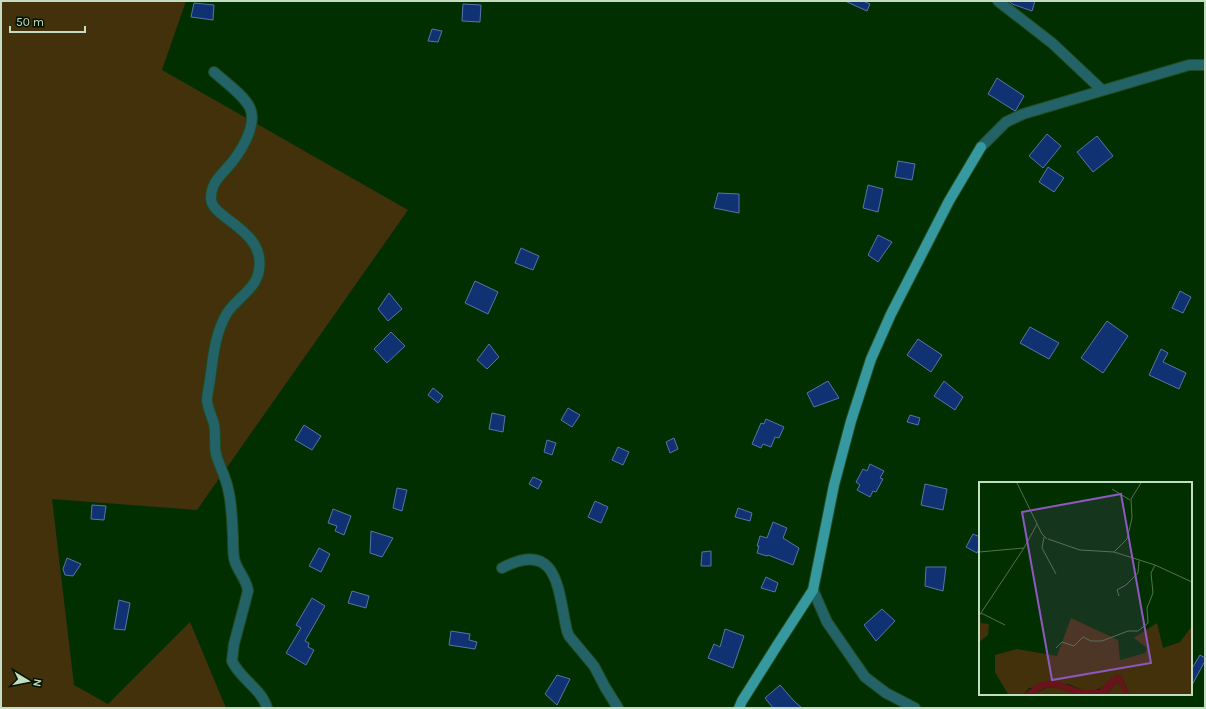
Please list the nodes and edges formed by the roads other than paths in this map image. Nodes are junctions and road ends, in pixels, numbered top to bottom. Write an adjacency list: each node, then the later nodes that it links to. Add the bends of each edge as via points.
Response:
1 (998, 1): 4 (street, via 1052,43)
2 (1205, 65): 4 (street, via 1189,65)
3 (214, 72): 8 (street, via 245,101 252,117 238,156 212,186 211,201 251,239 260,260 260,270 254,284 235,303 223,321 213,358 207,401 214,425 216,452 228,487 234,558 248,591 232,661 263,698)
4 (1102, 90): 5 (street, via 1023,114 1006,122)
5 (981, 147): 7 (main road, via 949,201 871,359 858,395 834,485)
6 (502, 568): 9 (street, via 526,558 548,565 554,574 569,636 594,666)
7 (813, 590): 10 (main road); 11 (street, via 827,622 865,677 886,693)
8 (267, 708)
9 (618, 708)
10 (739, 708)
11 (915, 708)

